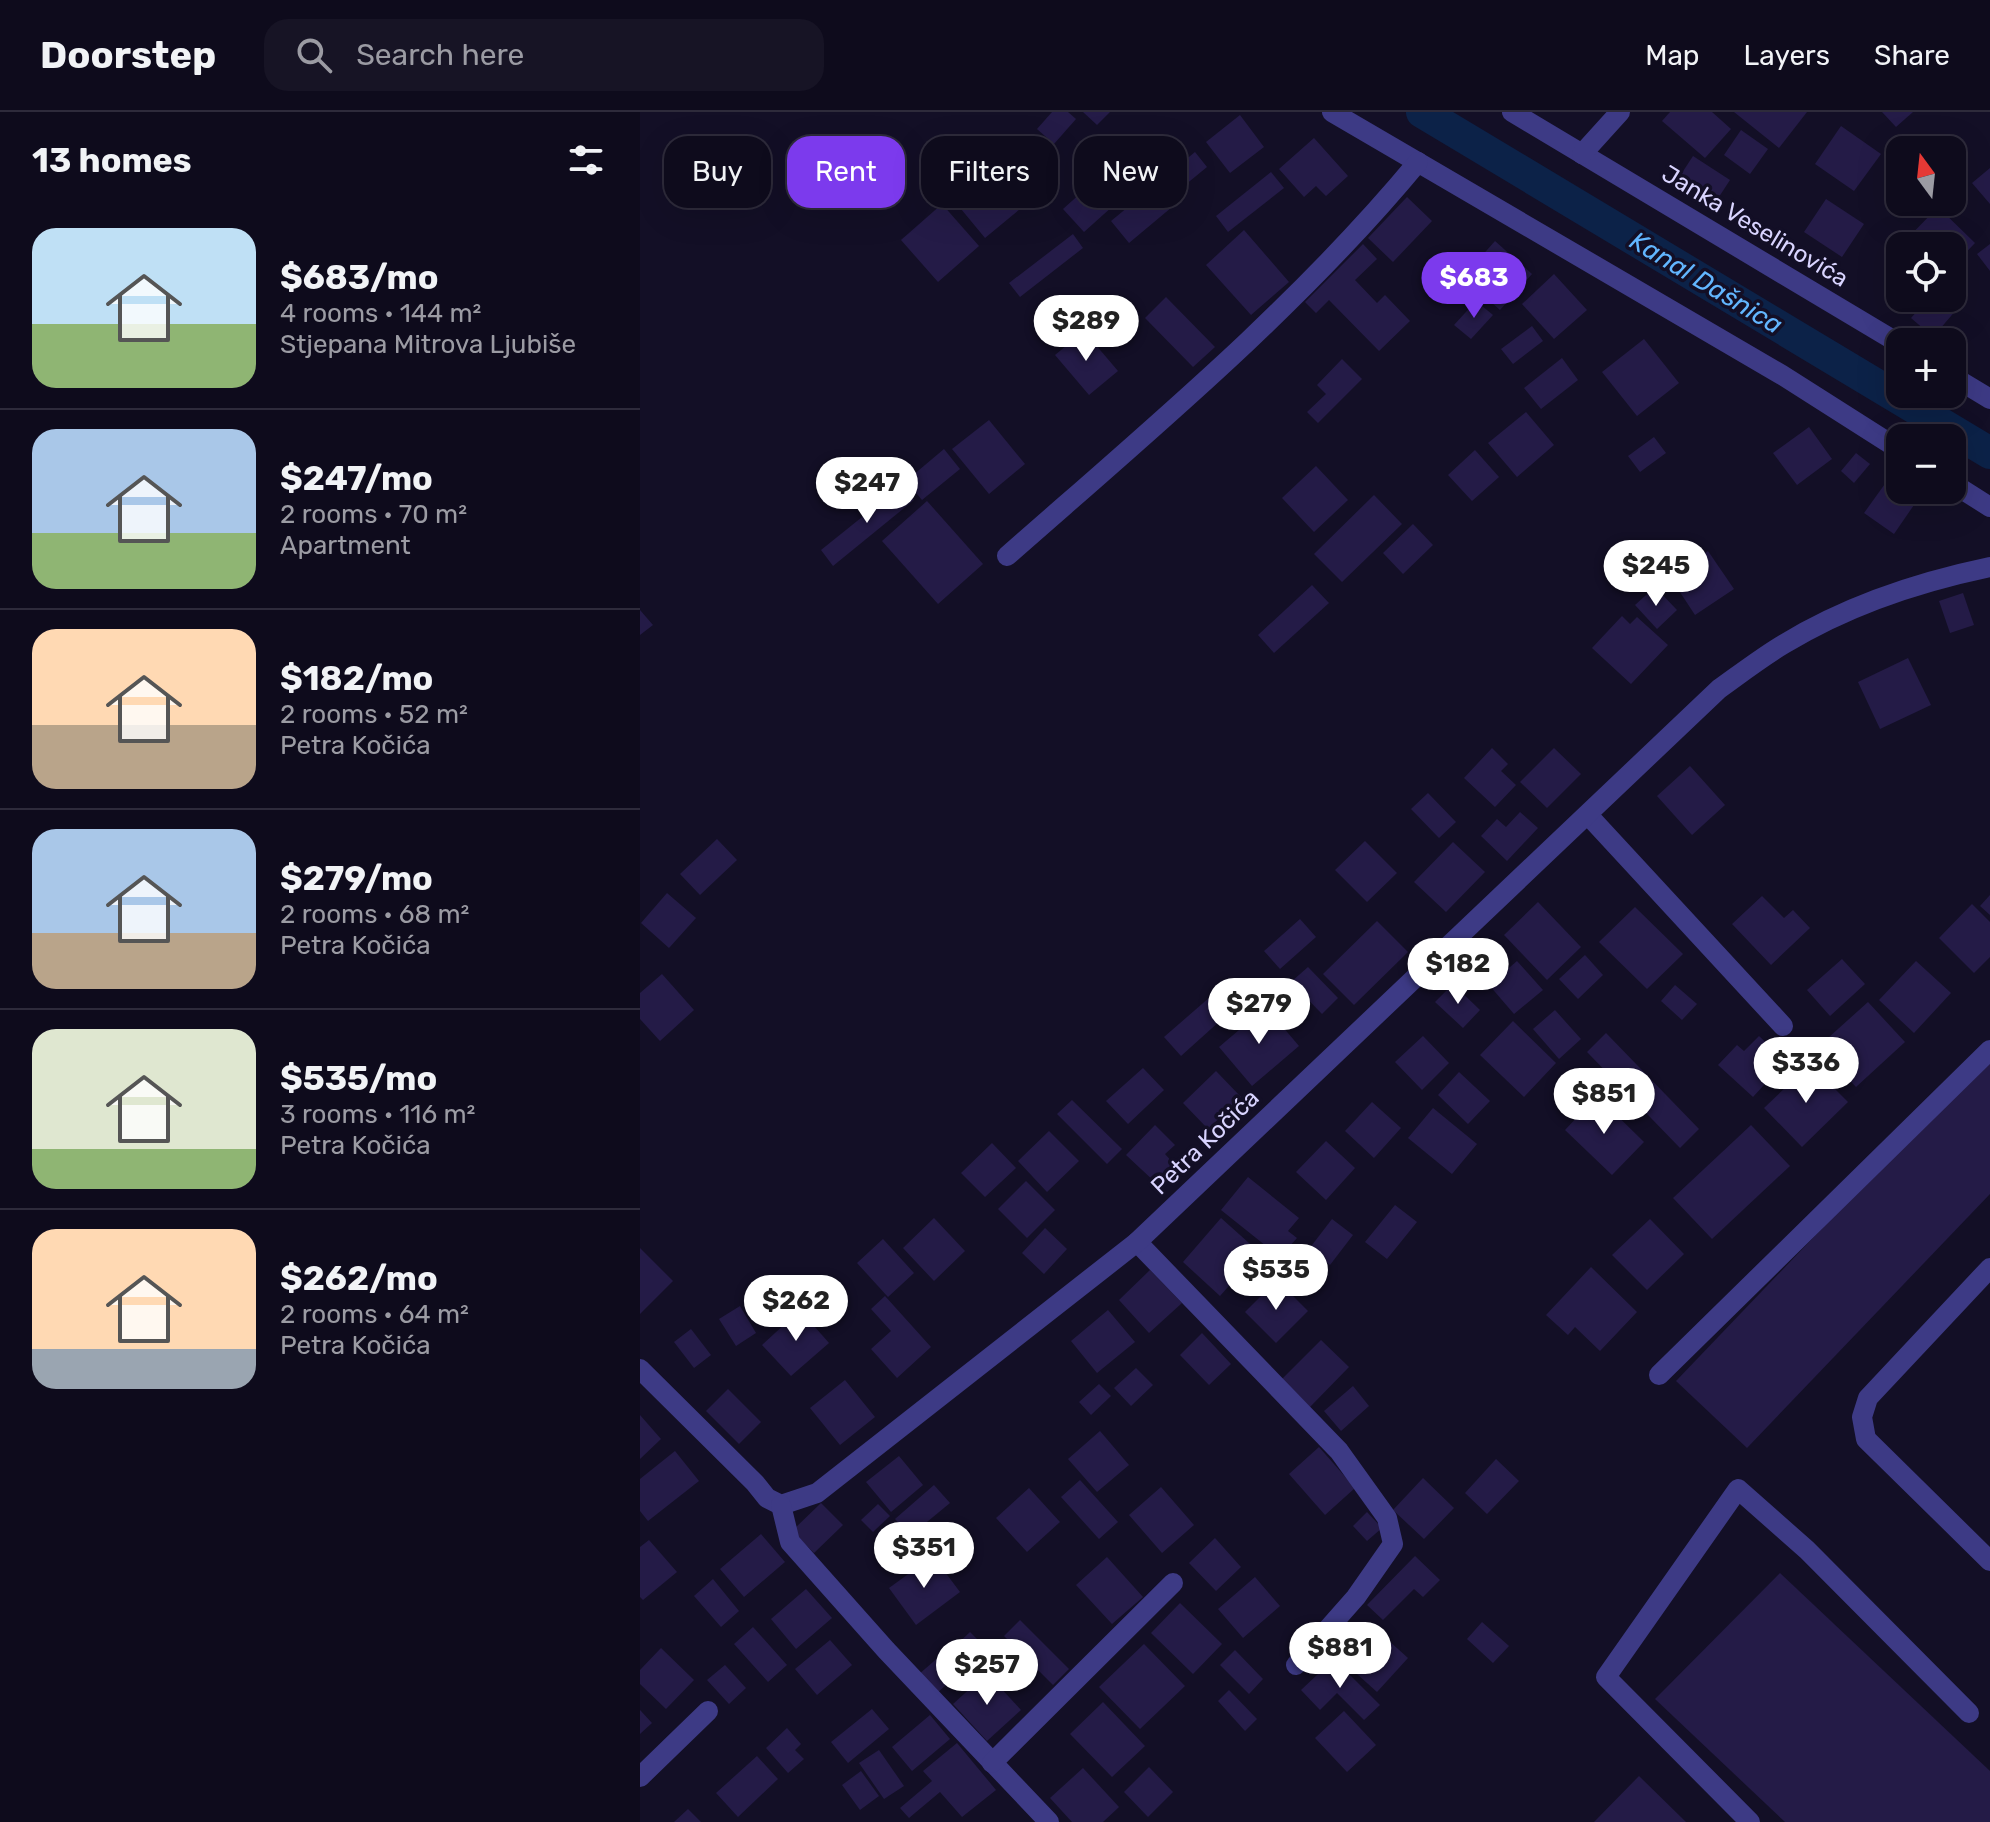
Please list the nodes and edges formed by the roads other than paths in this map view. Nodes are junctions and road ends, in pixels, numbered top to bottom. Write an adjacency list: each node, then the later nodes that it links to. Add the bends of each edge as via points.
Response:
1 (1332, 112): 5 (street)
2 (1512, 112): 4 (street, Janka Veselinovića)
3 (1620, 112): 4 (street)
4 (1582, 154): 6 (street, Janka Veselinovića)
5 (1418, 162): 9 (street); 12 (street, via 1337,254 1178,406)
6 (1886, 336)
7 (1966, 384): 8 (street)
8 (1990, 399)
9 (1886, 441)
10 (1966, 492): 11 (street)
11 (1990, 507)
12 (1007, 556)
13 (1990, 567): 14 (street, Petra Kočića, via 1934,579 1855,607 1784,644 1719,689)
14 (1588, 815): 15 (street); 17 (street, Petra Kočića)
15 (1783, 1026)
16 (1990, 1050): 20 (street)
17 (1137, 1242): 21 (street, Petra Kočića, via 817,1493); 24 (street, via 1339,1451 1387,1518 1393,1544 1356,1597)
18 (1990, 1268): 22 (street, via 1868,1398 1862,1417 1866,1439)
19 (640, 1369): 21 (street, via 767,1498)
20 (1659, 1375)
21 (781, 1505): 27 (street, via 790,1542)
22 (1990, 1561)
23 (1173, 1583): 27 (street)
24 (1296, 1665)
25 (708, 1711): 28 (street)
26 (1969, 1713): 30 (street, via 1807,1550 1738,1489 1606,1677)
27 (992, 1763): 29 (street)
28 (640, 1777)
29 (1049, 1822)
30 (1750, 1822)

